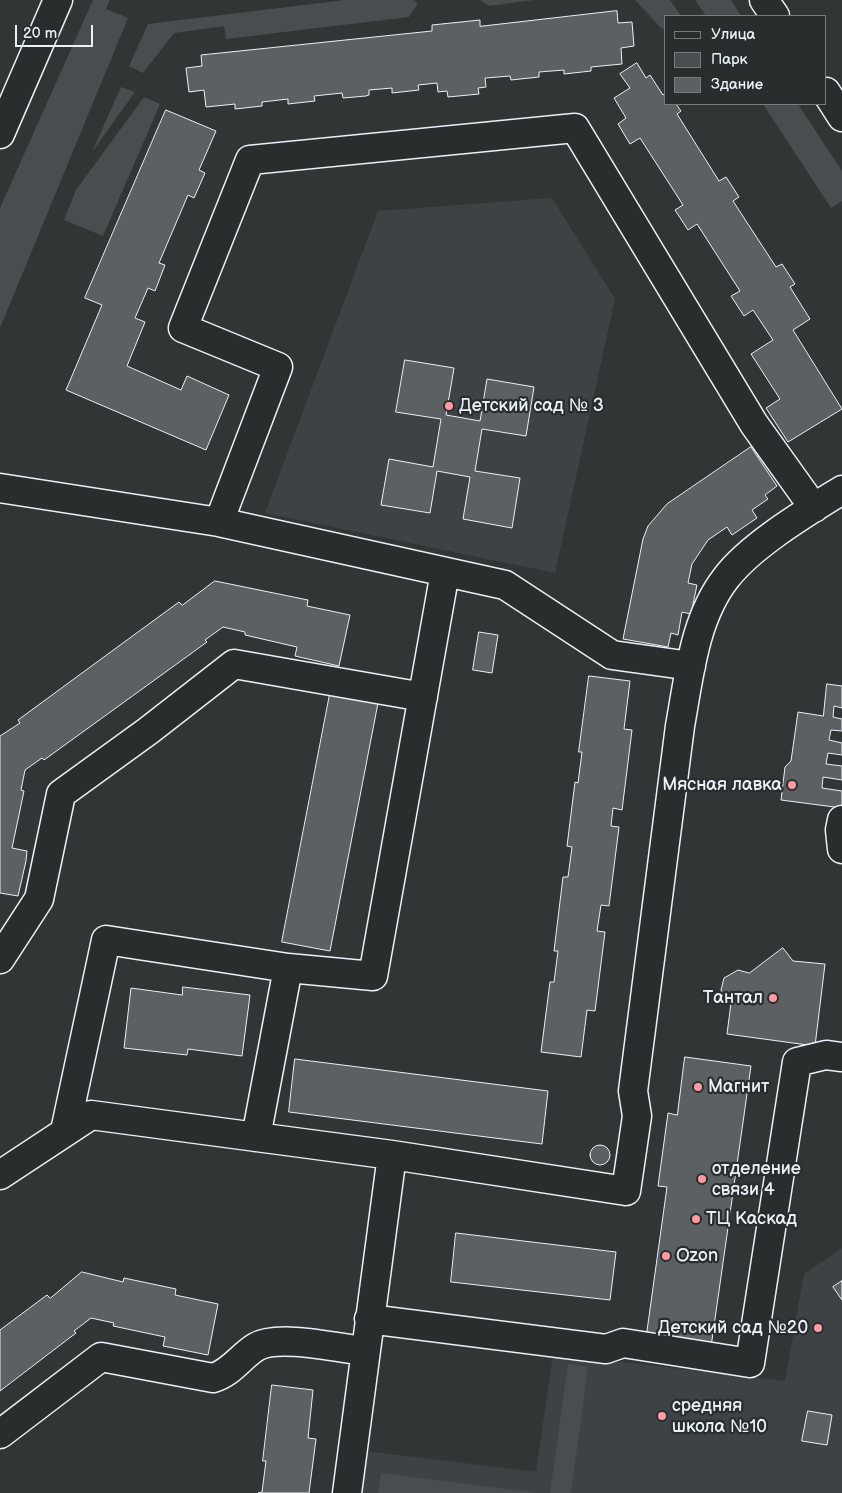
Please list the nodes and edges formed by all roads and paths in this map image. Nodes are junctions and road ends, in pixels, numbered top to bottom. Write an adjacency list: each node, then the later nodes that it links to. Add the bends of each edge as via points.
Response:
1 (58, 0): 6 (main road)
2 (764, 0): 3 (main road)
3 (774, 15)
4 (827, 94): 5 (main road)
5 (842, 117)
6 (0, 134)
7 (0, 488): 10 (main road)
8 (842, 490): 9 (main road)
9 (814, 508): 10 (main road, via 754,424 575,128 250,160 183,328 278,367); 12 (main road, via 757,549 727,577 701,626)
10 (219, 522): 11 (main road)
11 (445, 572): 12 (main road, via 505,585 612,655); 13 (main road)
12 (691, 666): 21 (main road, via 680,726 633,1091 637,1116 626,1191)
13 (422, 697): 16 (main road, via 234,664 61,794 39,899); 17 (main road, via 373,976)
14 (842, 820): 15 (main road)
15 (842, 849)
16 (0, 958)
17 (288, 968): 19 (main road, via 106,940); 20 (main road)
18 (842, 1057): 23 (main road, via 826,1055 797,1062 750,1363 623,1344 606,1349)
19 (65, 1131): 20 (main road, via 91,1115); 22 (main road)
20 (256, 1137): 21 (main road)
21 (392, 1156): 23 (main road)
22 (0, 1174)
23 (369, 1319): 24 (main road)
24 (364, 1352): 25 (main road, via 270,1342 259,1345 228,1372 213,1378 102,1357); 26 (main road)
25 (0, 1434)
26 (347, 1493)

